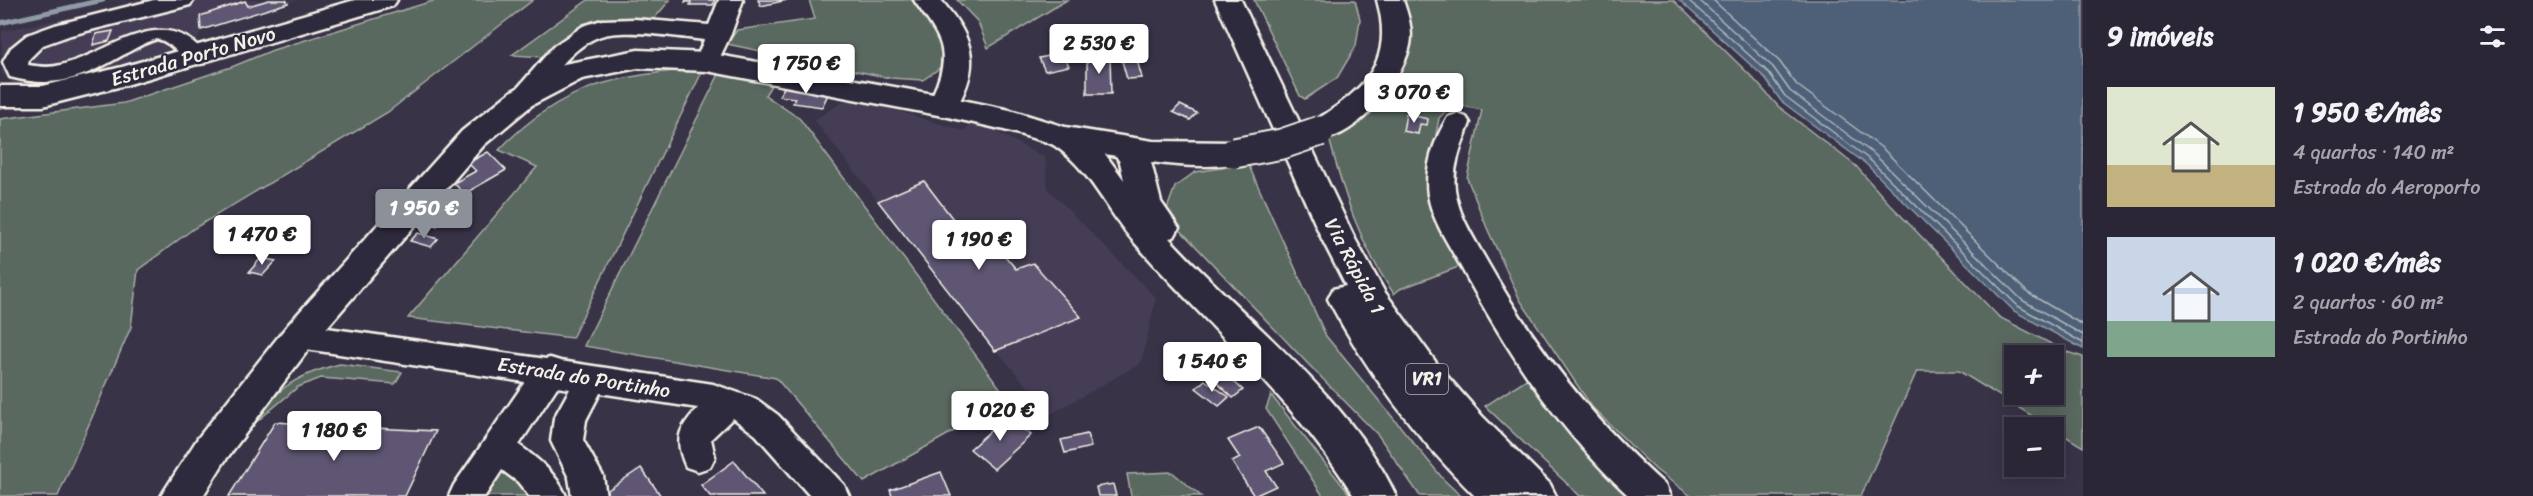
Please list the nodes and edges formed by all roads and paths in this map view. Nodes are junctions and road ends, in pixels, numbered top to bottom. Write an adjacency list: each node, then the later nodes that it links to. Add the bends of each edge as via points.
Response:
1 (183, 0): 11 (street, via 63,30 36,40 15,62 19,71 33,76 59,75 92,64 139,35 157,32 172,34)
2 (384, 0): 11 (main road, Estrada Porto Novo)
3 (731, 0): 10 (street)
4 (927, 0): 15 (main road, via 957,40 956,78)
5 (1208, 0): 37 (main road, Via Rápida 1 / VR1, via 1350,309 1398,382 1467,463)
6 (1228, 0): 17 (main road, Via Rápida 1 / VR1)
7 (1241, 0): 17 (main road)
8 (1372, 0): 17 (main road, via 1379,37 1371,64 1355,87)
9 (1390, 0): 17 (main road, via 1396,30 1393,56 1379,86 1360,105)
10 (719, 34): 12 (street); 14 (street, via 628,26 592,30 557,57)
11 (196, 57): 13 (main road, Estrada Porto Novo, via 43,96)
12 (707, 62): 14 (main road, via 638,59 606,64 574,71); 15 (main road)
13 (0, 96)
14 (522, 98): 24 (main road, via 473,138)
15 (943, 106): 16 (main road)
16 (1010, 120): 19 (main road); 20 (main road, via 1069,125)
17 (1305, 122): 21 (main road, bridge, via 1282,144); 38 (main road, Via Rápida 1 / VR1, via 1342,245 1387,325 1448,405)
18 (1457, 123): 39 (street, via 1442,164 1445,211 1495,304 1528,354 1584,427)
19 (1064, 137): 20 (main road); 23 (main road)
20 (1126, 141): 21 (main road); 22 (main road); 23 (main road, via 1135,159)
21 (1232, 146): 22 (main road)
22 (1180, 154): 23 (main road)
23 (1126, 189): 35 (main road, via 1136,223 1308,402 1359,466); 36 (main road, via 1146,205 1165,231 1323,395 1377,460)
24 (299, 336): 25 (street, Estrada do Portinho); 30 (main road, via 211,450)
25 (550, 371): 26 (street, Estrada do Portinho); 28 (street)
26 (592, 378): 27 (street, Estrada do Portinho, via 713,397); 33 (street, via 567,429 567,441 586,476)
27 (729, 403): 29 (street, via 694,436); 34 (street, Estrada do Portinho, via 767,425)
28 (498, 448): 31 (street); 32 (street, via 530,472)
29 (698, 457)
30 (181, 496)
31 (466, 496)
32 (549, 496)
33 (589, 496)
34 (832, 496)
35 (1376, 496)
36 (1400, 496)
37 (1501, 496)
38 (1536, 496)
39 (1653, 496)

